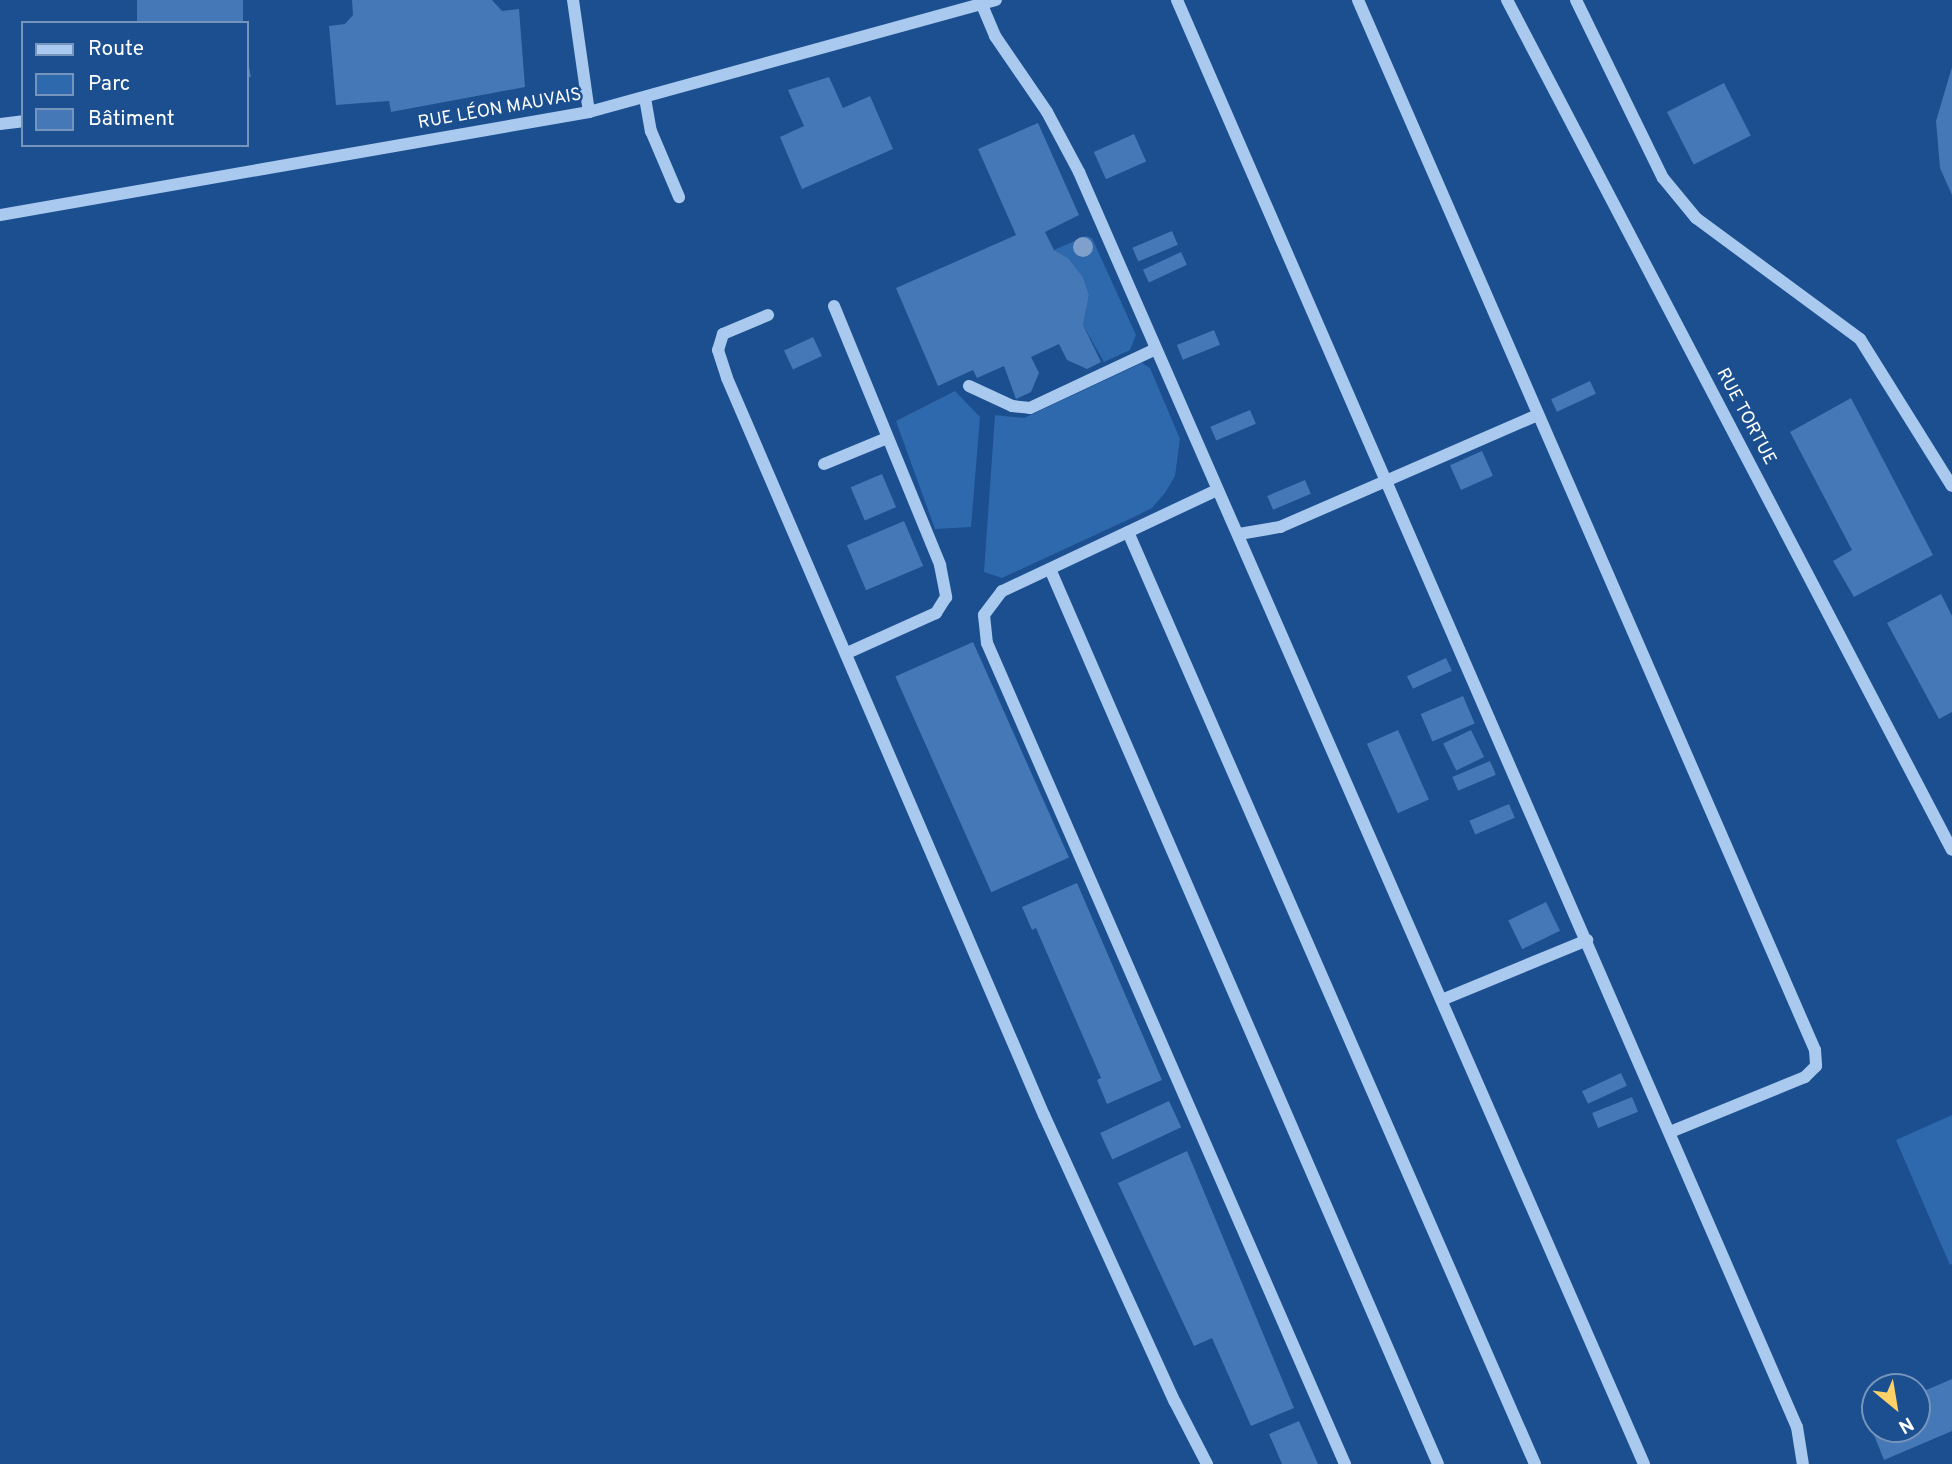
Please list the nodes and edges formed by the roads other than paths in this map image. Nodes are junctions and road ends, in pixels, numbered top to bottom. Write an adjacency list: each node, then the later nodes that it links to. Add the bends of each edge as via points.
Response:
1 (573, 0): 9 (street)
2 (996, 0): 7 (street, RUE LÉON MAUVAIS)
3 (1177, 0): 21 (street)
4 (1358, 0): 18 (street)
5 (1507, 0): 28 (street, RUE TORTUE)
6 (1576, 0): 22 (street, via 1663,178 1696,218 1860,339)
7 (982, 5): 8 (street, RUE LÉON MAUVAIS); 16 (street, via 995,36 1079,172)
8 (645, 98): 9 (street, RUE LÉON MAUVAIS); 12 (street, via 652,131)
9 (589, 113): 13 (street, RUE LÉON MAUVAIS)
10 (21, 121): 11 (street)
11 (0, 124)
12 (679, 197)
13 (0, 215)
14 (834, 306): 19 (street, via 879,408)
15 (768, 315): 27 (street, via 723,334 718,350)
16 (1156, 349): 17 (street, via 1030,408 1012,406); 23 (street)
17 (969, 386)
18 (1538, 415): 21 (street); 31 (street, via 1815,1050 1816,1066 1805,1077)
19 (887, 438): 20 (street); 27 (street, via 940,565 946,597 936,612)
20 (824, 464)
21 (1387, 478): 25 (street, via 1280,527); 29 (street)
22 (1952, 486)
23 (1217, 489): 24 (street); 25 (street)
24 (1128, 532): 26 (street); 35 (street)
25 (1240, 534): 30 (street)
26 (1050, 569): 33 (street, via 1002,591 984,615 987,643); 34 (street)
27 (847, 653): 32 (street, via 1044,1115 1164,1380)
28 (1952, 850)
29 (1587, 940): 30 (street); 31 (street)
30 (1444, 999): 36 (street)
31 (1670, 1132): 37 (street, via 1797,1427)
32 (1208, 1464)
33 (1345, 1464)
34 (1438, 1464)
35 (1535, 1464)
36 (1644, 1464)
37 (1803, 1464)

